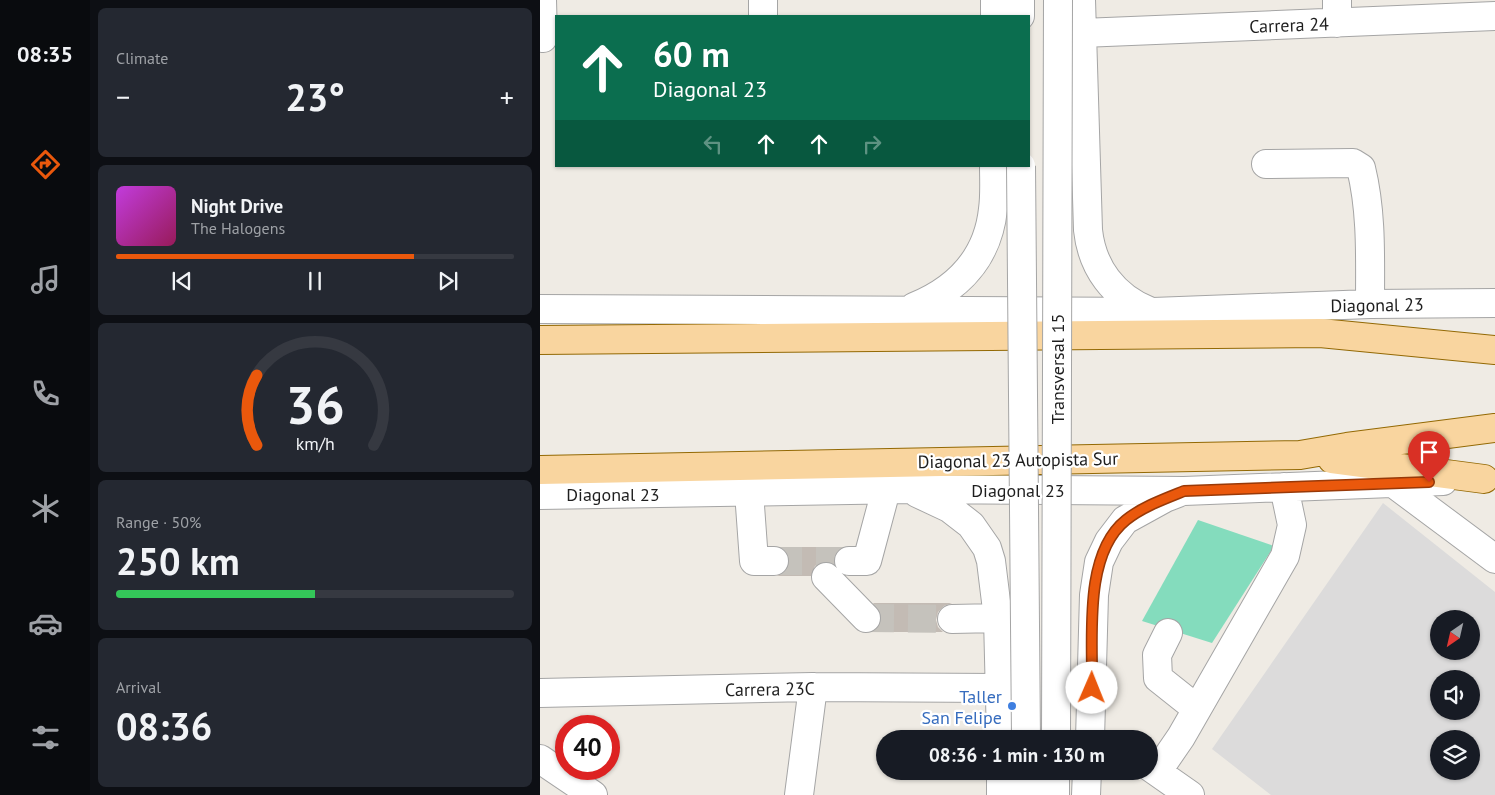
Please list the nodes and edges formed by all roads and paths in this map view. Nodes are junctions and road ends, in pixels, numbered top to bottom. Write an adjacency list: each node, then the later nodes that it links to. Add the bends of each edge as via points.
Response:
1 (542, 0): 13 (street)
2 (763, 0): 8 (street)
3 (995, 0): 9 (street)
4 (1020, 0): 10 (street)
5 (1058, 0): 48 (street, Transversal 15, bridge)
6 (1081, 0): 12 (street)
7 (1337, 11): 11 (street, Carrera 24); 12 (street, Carrera 24)
8 (763, 15)
9 (995, 15)
10 (1020, 15)
11 (1495, 16)
12 (1082, 33): 21 (street, via 1091,248 1097,265 1113,288 1133,303)
13 (546, 38)
14 (1266, 164): 18 (street, via 1353,163 1361,168 1366,189 1371,256)
15 (994, 167): 20 (street, via 992,218 977,257 948,290)
16 (1022, 167): 47 (street, Transversal 15, bridge)
17 (1495, 303): 18 (street, Diagonal 23)
18 (1370, 304): 21 (street, Diagonal 23)
19 (540, 309): 20 (street, Diagonal 23)
20 (909, 310): 21 (street, Diagonal 23)
21 (1153, 312)
22 (540, 340): 23 (main road, via 1320,333)
23 (1495, 350)
24 (1495, 428): 25 (main road, Diagonal 23 Autopista Sur)
25 (1300, 455): 26 (main road, Diagonal 23 Autopista Sur); 27 (main road)
26 (540, 470)
27 (1489, 479): 28 (street, Diagonal 23)
28 (1393, 483): 29 (street, Diagonal 23); 34 (street)
29 (1284, 487): 31 (street, Diagonal 23); 45 (street, via 1292,525 1285,556)
30 (898, 489): 31 (street, Diagonal 23); 32 (street, Diagonal 23); 36 (street, via 867,561); 39 (street, via 949,508 980,536 991,561)
31 (1184, 491): 49 (street, via 1126,520 1102,552 1094,595)
32 (749, 492): 33 (street, Diagonal 23); 35 (street, via 754,561)
33 (540, 495)
34 (1495, 559)
35 (774, 561)
36 (848, 561)
37 (826, 576): 38 (street)
38 (866, 618)
39 (998, 618): 40 (street); 43 (street)
40 (952, 619)
41 (1168, 633): 45 (street, via 1156,655 1158,678)
42 (813, 687): 43 (street, Carrera 23C); 44 (street, Carrera 23C); 58 (street)
43 (1000, 688): 46 (street)
44 (540, 693)
45 (1198, 708): 51 (street, via 1181,737)
46 (1001, 730)
47 (1026, 730)
48 (1056, 730)
49 (1097, 730)
50 (540, 759): 57 (street)
51 (1158, 765)
52 (1158, 773): 63 (street)
53 (1001, 780): 59 (street)
54 (1027, 780): 60 (street)
55 (1056, 780): 61 (street)
56 (1087, 780): 62 (street)
57 (593, 795)
58 (799, 795)
59 (1002, 795)
60 (1027, 795)
61 (1055, 795)
62 (1086, 795)
63 (1190, 795)

